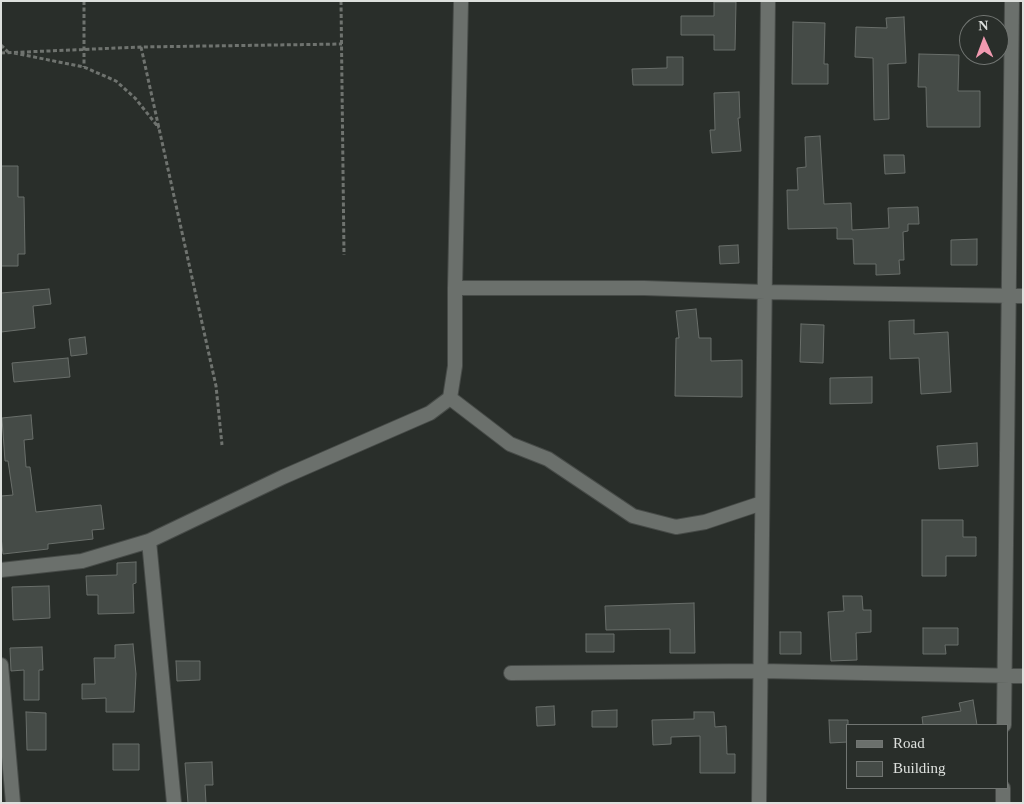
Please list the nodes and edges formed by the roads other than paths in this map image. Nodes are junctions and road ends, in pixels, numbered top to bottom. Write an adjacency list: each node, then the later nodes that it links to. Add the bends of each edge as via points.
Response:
1 (461, 1): 4 (street)
2 (768, 1): 5 (street)
3 (1012, 1): 6 (street)
4 (455, 288): 5 (street); 7 (street, via 455,366)
5 (765, 292): 6 (street); 8 (street)
6 (1016, 296): 14 (street)
7 (450, 398): 8 (street, via 510,444 548,459 633,516 676,527 705,522); 9 (street, via 430,414 283,477)
8 (762, 502): 12 (street)
9 (149, 541): 10 (street, via 82,561); 20 (street)
10 (1, 570)
11 (1, 665): 17 (street)
12 (760, 671): 13 (street); 14 (street); 21 (street)
13 (511, 673)
14 (1004, 675): 15 (street); 16 (street)
15 (1023, 676)
16 (1004, 724)
17 (6, 773): 19 (street)
18 (1003, 789): 22 (street)
19 (12, 803)
20 (174, 803)
21 (759, 803)
22 (1003, 803)

